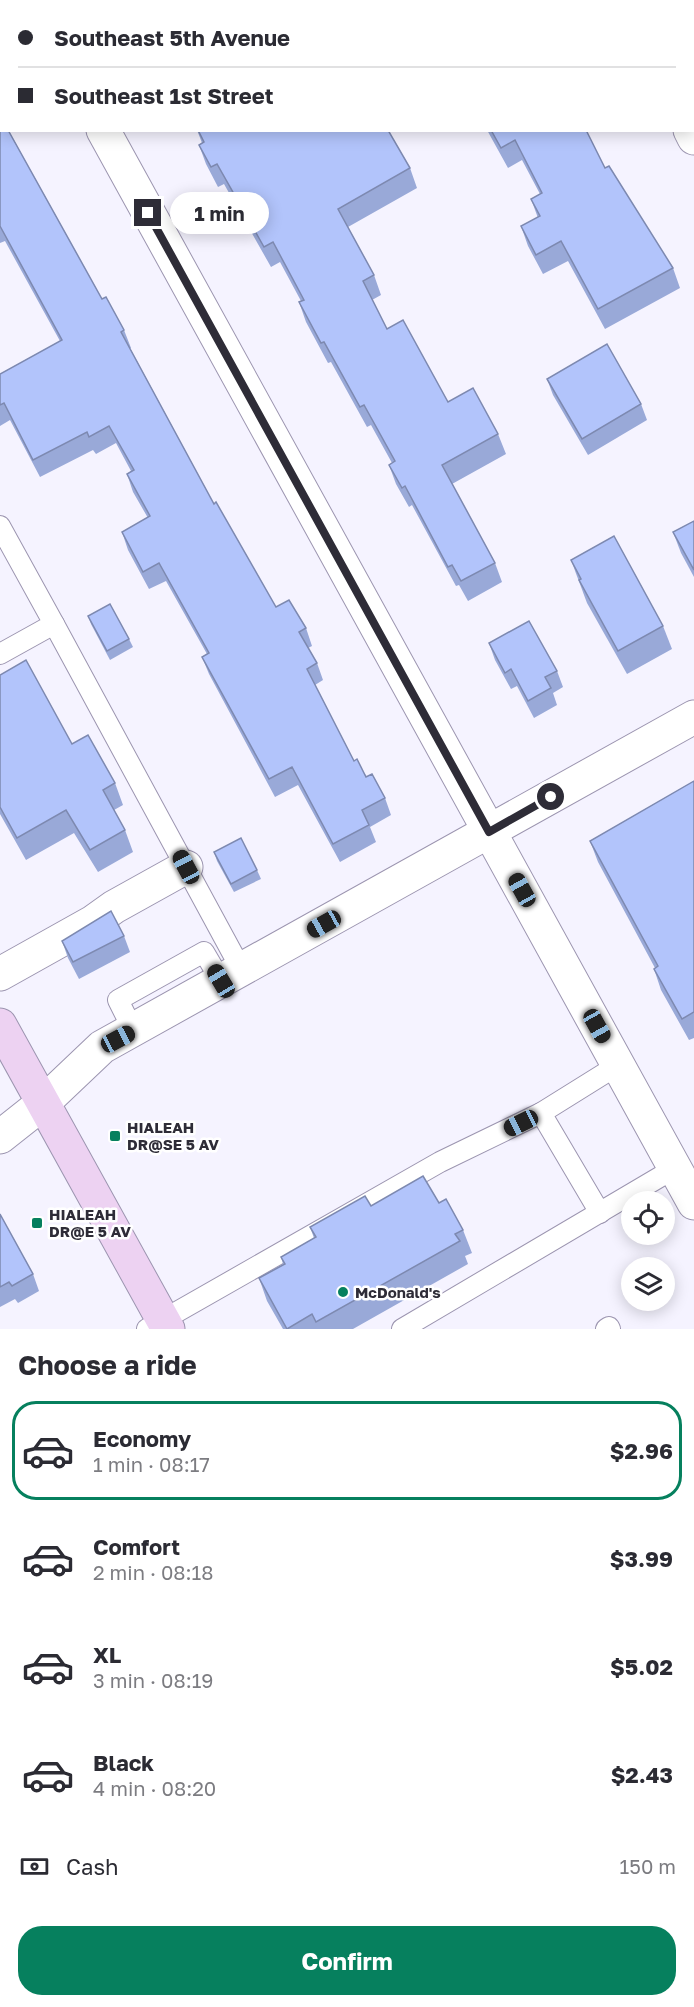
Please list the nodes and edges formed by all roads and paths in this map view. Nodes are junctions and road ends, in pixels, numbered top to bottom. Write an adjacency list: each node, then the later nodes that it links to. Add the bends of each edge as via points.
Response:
1 (104, 132): 6 (street)
2 (0, 526): 3 (lane)
3 (54, 624): 4 (lane); 7 (lane)
4 (0, 654)
5 (694, 717): 6 (street)
6 (489, 832): 9 (street); 11 (street)
7 (186, 867): 8 (street); 9 (lane)
8 (0, 974)
9 (231, 975): 12 (street, via 102,1047)
10 (0, 1025): 12 (main road)
11 (618, 1065): 13 (lane); 15 (street)
12 (43, 1103): 14 (street); 18 (main road)
13 (541, 1113): 17 (lane); 18 (lane, via 441,1162)
14 (0, 1137)
15 (675, 1168): 16 (street); 17 (lane)
16 (694, 1203)
17 (600, 1213): 19 (lane)
18 (159, 1326)
19 (402, 1329)

